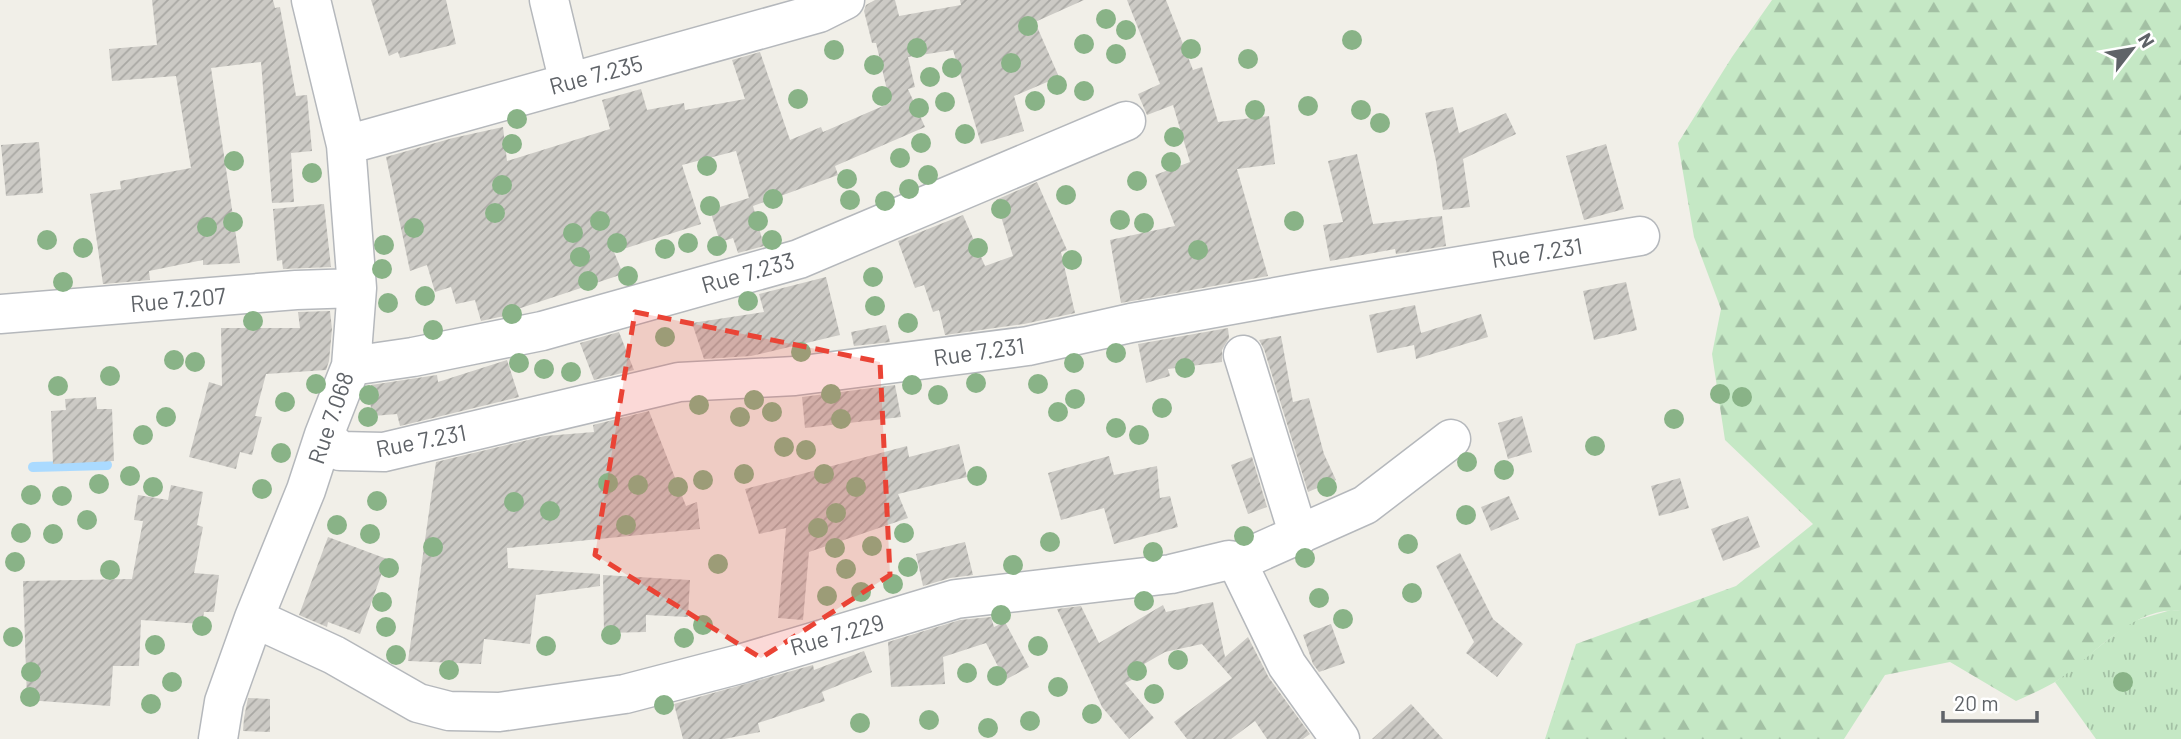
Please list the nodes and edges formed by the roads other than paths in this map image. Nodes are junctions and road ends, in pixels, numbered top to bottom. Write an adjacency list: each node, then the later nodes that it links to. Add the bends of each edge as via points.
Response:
1 (311, 0): 6 (street, Rue 7.068)
2 (549, 0): 4 (street)
3 (845, 0): 4 (street, Rue 7.235, via 819,13)
4 (569, 83): 6 (street, Rue 7.235)
5 (1126, 121): 11 (street, Rue 7.233, via 799,259 541,331)
6 (346, 145): 8 (street, Rue 7.068)
7 (1640, 236): 12 (street, Rue 7.231, via 1301,292 1028,346 795,376 679,382 384,453 340,451)
8 (357, 288): 9 (street, Rue 7.207); 11 (street, Rue 7.068)
9 (0, 314)
10 (1242, 355): 14 (street)
11 (351, 366): 12 (street, Rue 7.068)
12 (324, 435): 16 (street, Rue 7.068)
13 (1451, 439): 14 (street, Rue 7.229, via 1365,505)
14 (1299, 536): 15 (street, Rue 7.229)
15 (1237, 562): 16 (street, Rue 7.229, via 956,599 638,690 499,712 449,711 418,704 334,655); 18 (street, via 1287,665)
16 (254, 618): 17 (street, Rue 7.068, via 224,702)
17 (218, 739)
18 (1340, 739)

